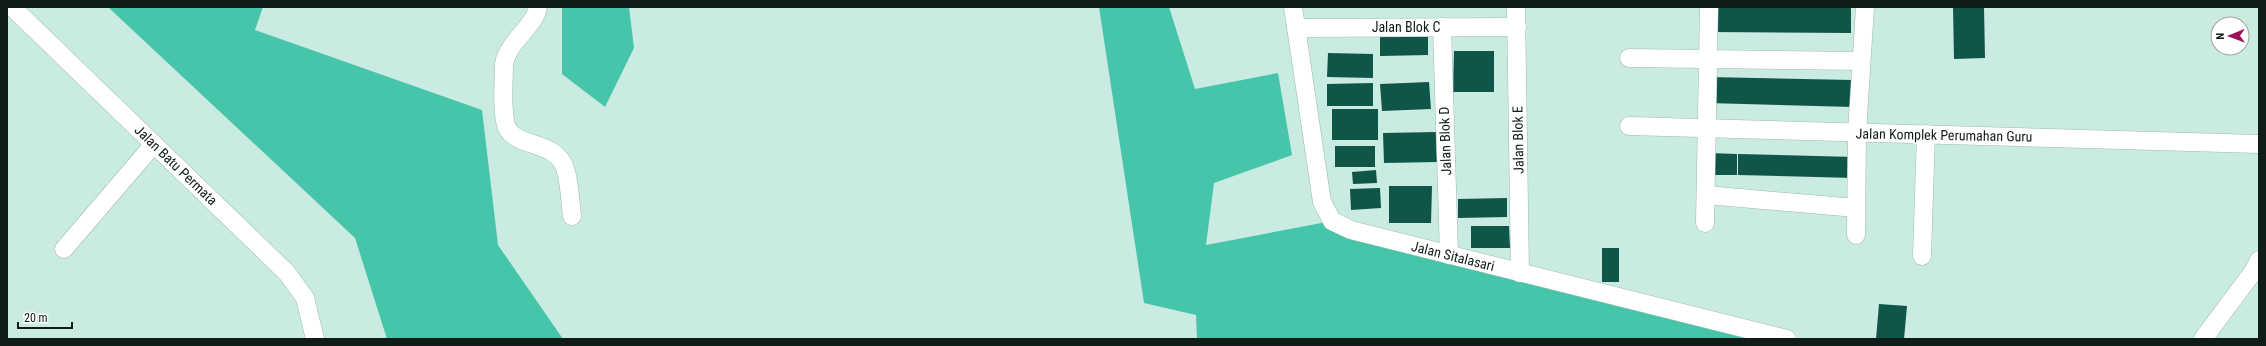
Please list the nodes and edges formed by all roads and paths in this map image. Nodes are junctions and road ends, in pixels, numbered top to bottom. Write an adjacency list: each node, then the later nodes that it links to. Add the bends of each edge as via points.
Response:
1 (12, 7): 17 (street, Jalan Batu Permata)
2 (538, 7): 21 (street, via 505,56 505,119 514,136 546,148 559,158 565,167)
3 (1293, 7): 9 (street, Jalan Sitalasari)
4 (1516, 7): 8 (street, Jalan Blok E)
5 (1709, 7): 10 (street)
6 (1865, 7): 12 (street)
7 (1442, 27): 8 (street, Jalan Blok C); 9 (street, Jalan Blok C); 25 (street, Jalan Blok D)
8 (1516, 27): 28 (street, Jalan Blok E)
9 (1296, 28): 25 (street, Jalan Sitalasari, via 1322,202 1332,221 1351,230)
10 (1707, 57): 11 (street); 12 (street); 14 (street)
11 (1629, 58)
12 (1861, 61): 15 (street)
13 (1630, 126): 14 (street, Jalan Komplek Perumahan Guru)
14 (1707, 128): 15 (street, Jalan Komplek Perumahan Guru); 19 (street)
15 (1857, 133): 16 (street, Jalan Komplek Perumahan Guru); 20 (street)
16 (1926, 134): 18 (street, Jalan Komplek Perumahan Guru); 26 (street)
17 (154, 144): 24 (street); 29 (street, Jalan Batu Permata, via 287,274 305,298)
18 (2259, 144)
19 (1706, 195): 20 (street); 22 (street)
20 (1856, 208): 23 (street)
21 (572, 216)
22 (1705, 223)
23 (1856, 235)
24 (64, 249)
25 (1449, 255): 28 (street, Jalan Sitalasari)
26 (1922, 256)
27 (2259, 260): 31 (street, via 2253,272)
28 (1520, 272): 30 (street, Jalan Sitalasari)
29 (315, 339)
30 (1787, 339)
31 (2203, 339)

